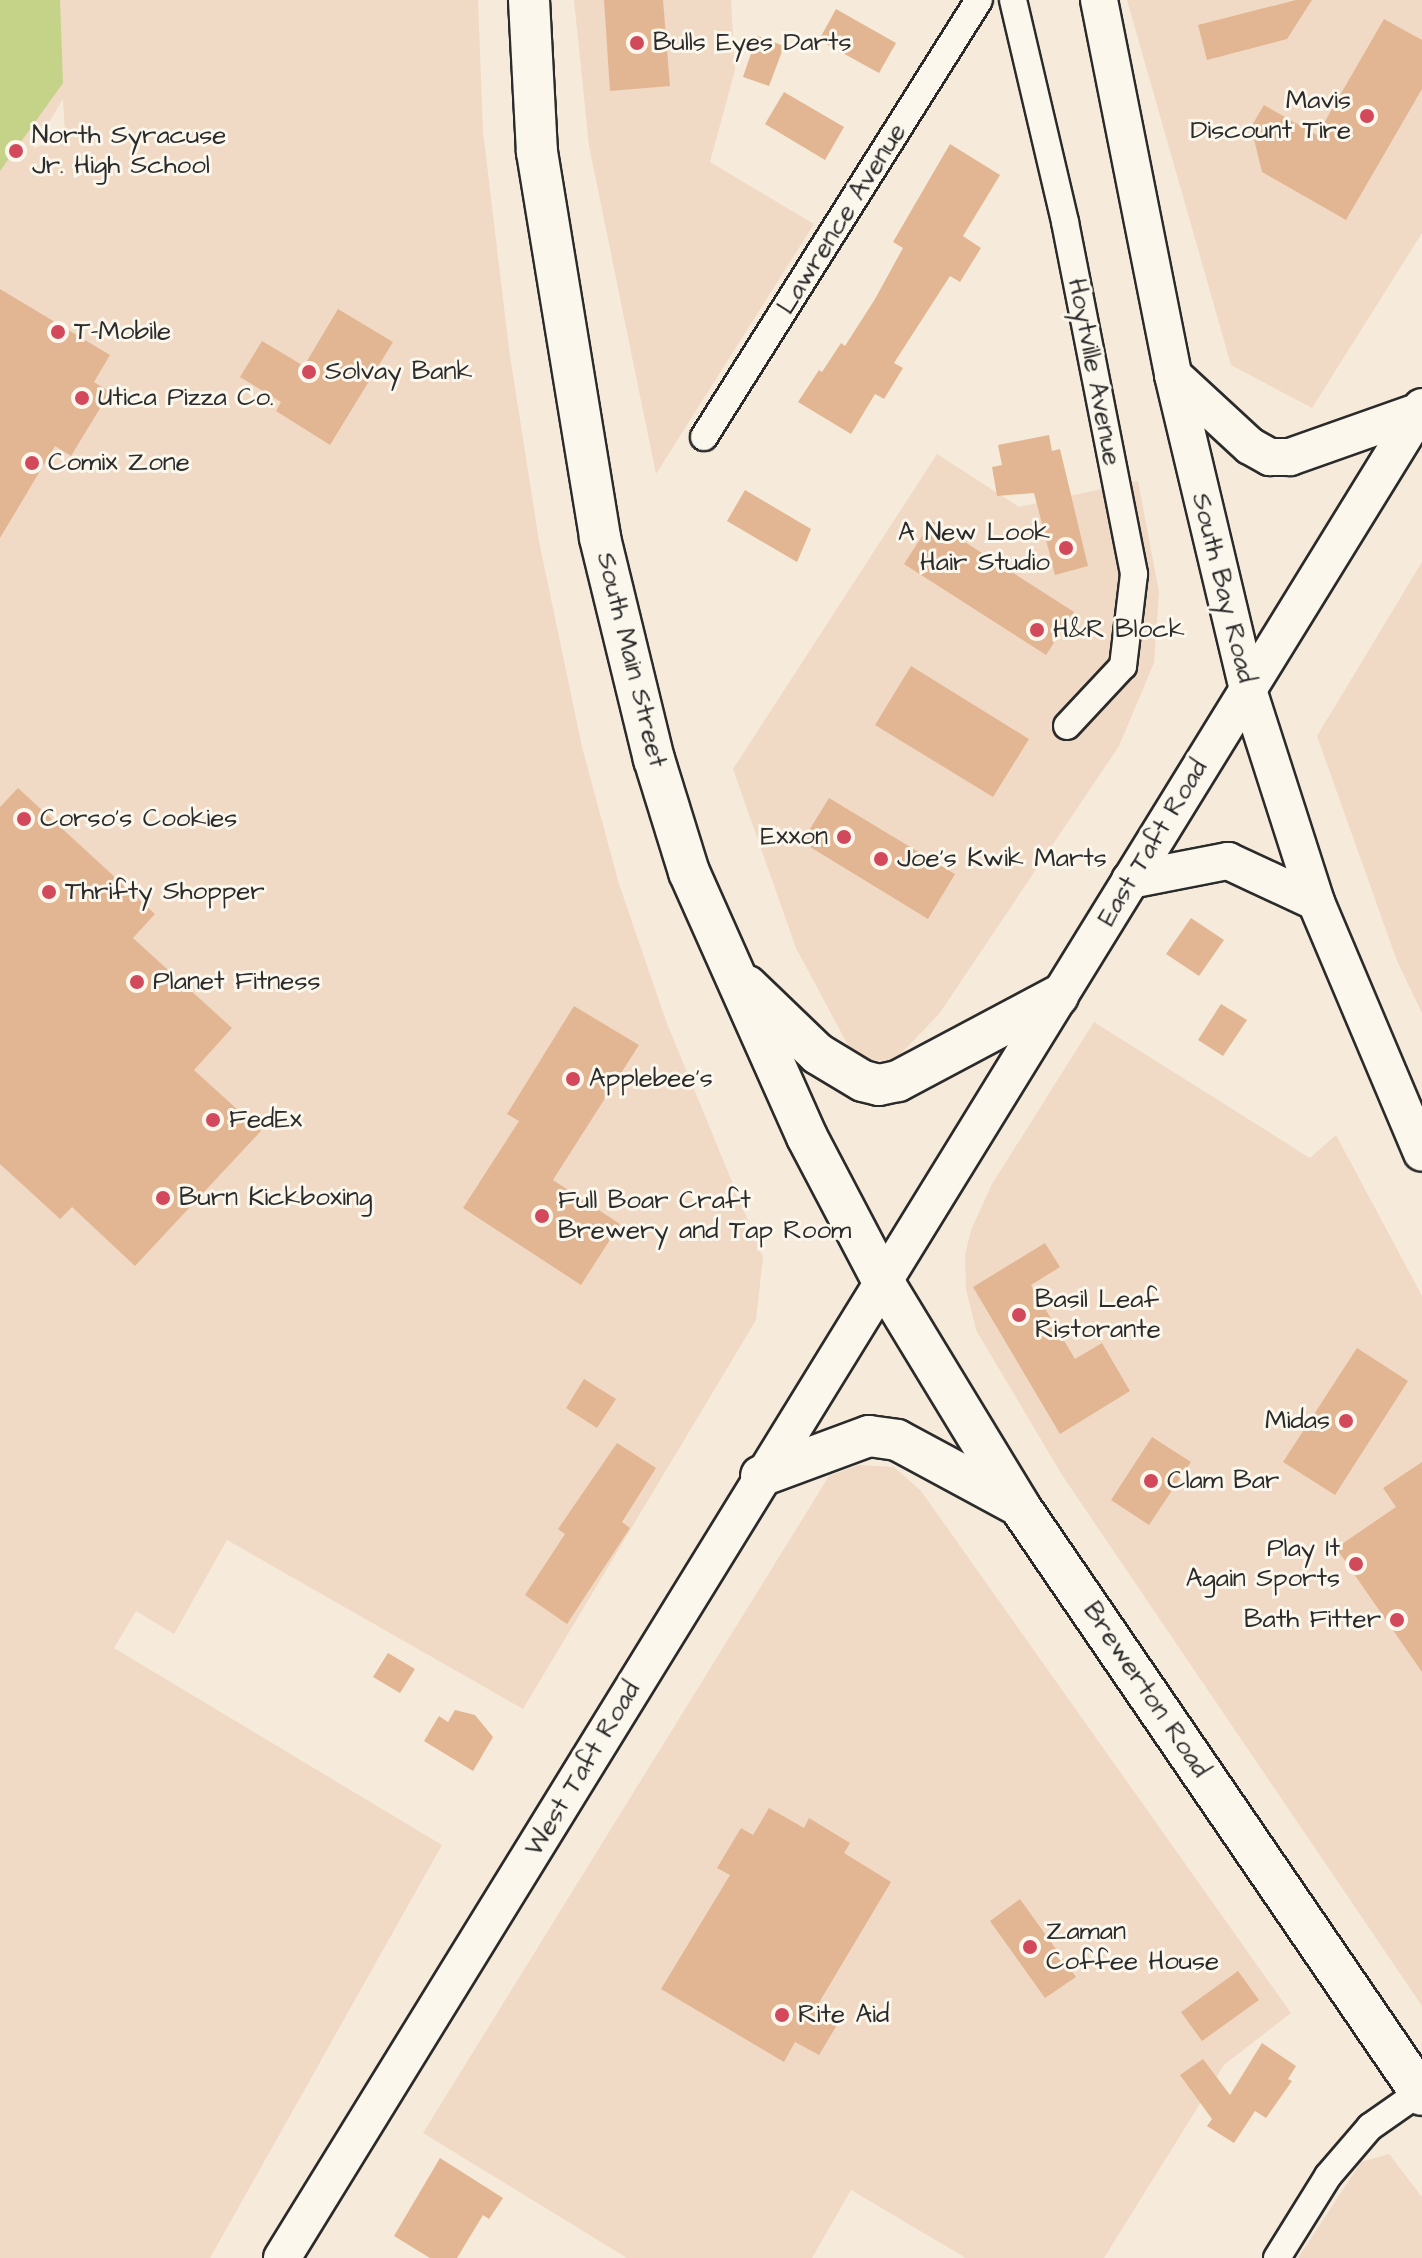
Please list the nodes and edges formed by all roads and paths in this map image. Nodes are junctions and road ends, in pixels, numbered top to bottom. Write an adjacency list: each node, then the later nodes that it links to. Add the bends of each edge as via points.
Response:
1 (529, 0): 12 (main road, South Main Street, via 537,152 600,538 654,759 689,872)
2 (979, 0): 7 (street, Lawrence Avenue)
3 (1013, 0): 9 (street, Hoytville Avenue, via 1065,222 1134,574 1123,666)
4 (1099, 0): 5 (main road, South Bay Road)
5 (1173, 375): 6 (main road, via 1250,446 1270,457 1290,457); 8 (main road, South Bay Road)
6 (1421, 409): 8 (main road, East Taft Road)
7 (704, 437)
8 (1248, 690): 10 (main road, East Taft Road); 11 (main road, South Bay Road)
9 (1067, 726)
10 (1130, 880): 11 (main road, via 1228,861); 13 (main road, East Taft Road)
11 (1316, 902): 14 (main road, South Bay Road)
12 (733, 972): 13 (main road, via 818,1054 879,1085 898,1081); 15 (main road, South Main Street, via 807,1137)
13 (1058, 996): 15 (main road, East Taft Road)
14 (1422, 1153)
15 (881, 1278): 16 (main road, West Taft Road); 17 (main road, Brewerton Road)
16 (761, 1476): 17 (main road, via 869,1436 897,1440); 19 (main road, West Taft Road)
17 (1020, 1507): 18 (main road, Brewerton Road)
18 (1421, 2093): 20 (street, via 1370,2127 1328,2176)
19 (282, 2258)
20 (1277, 2258)

